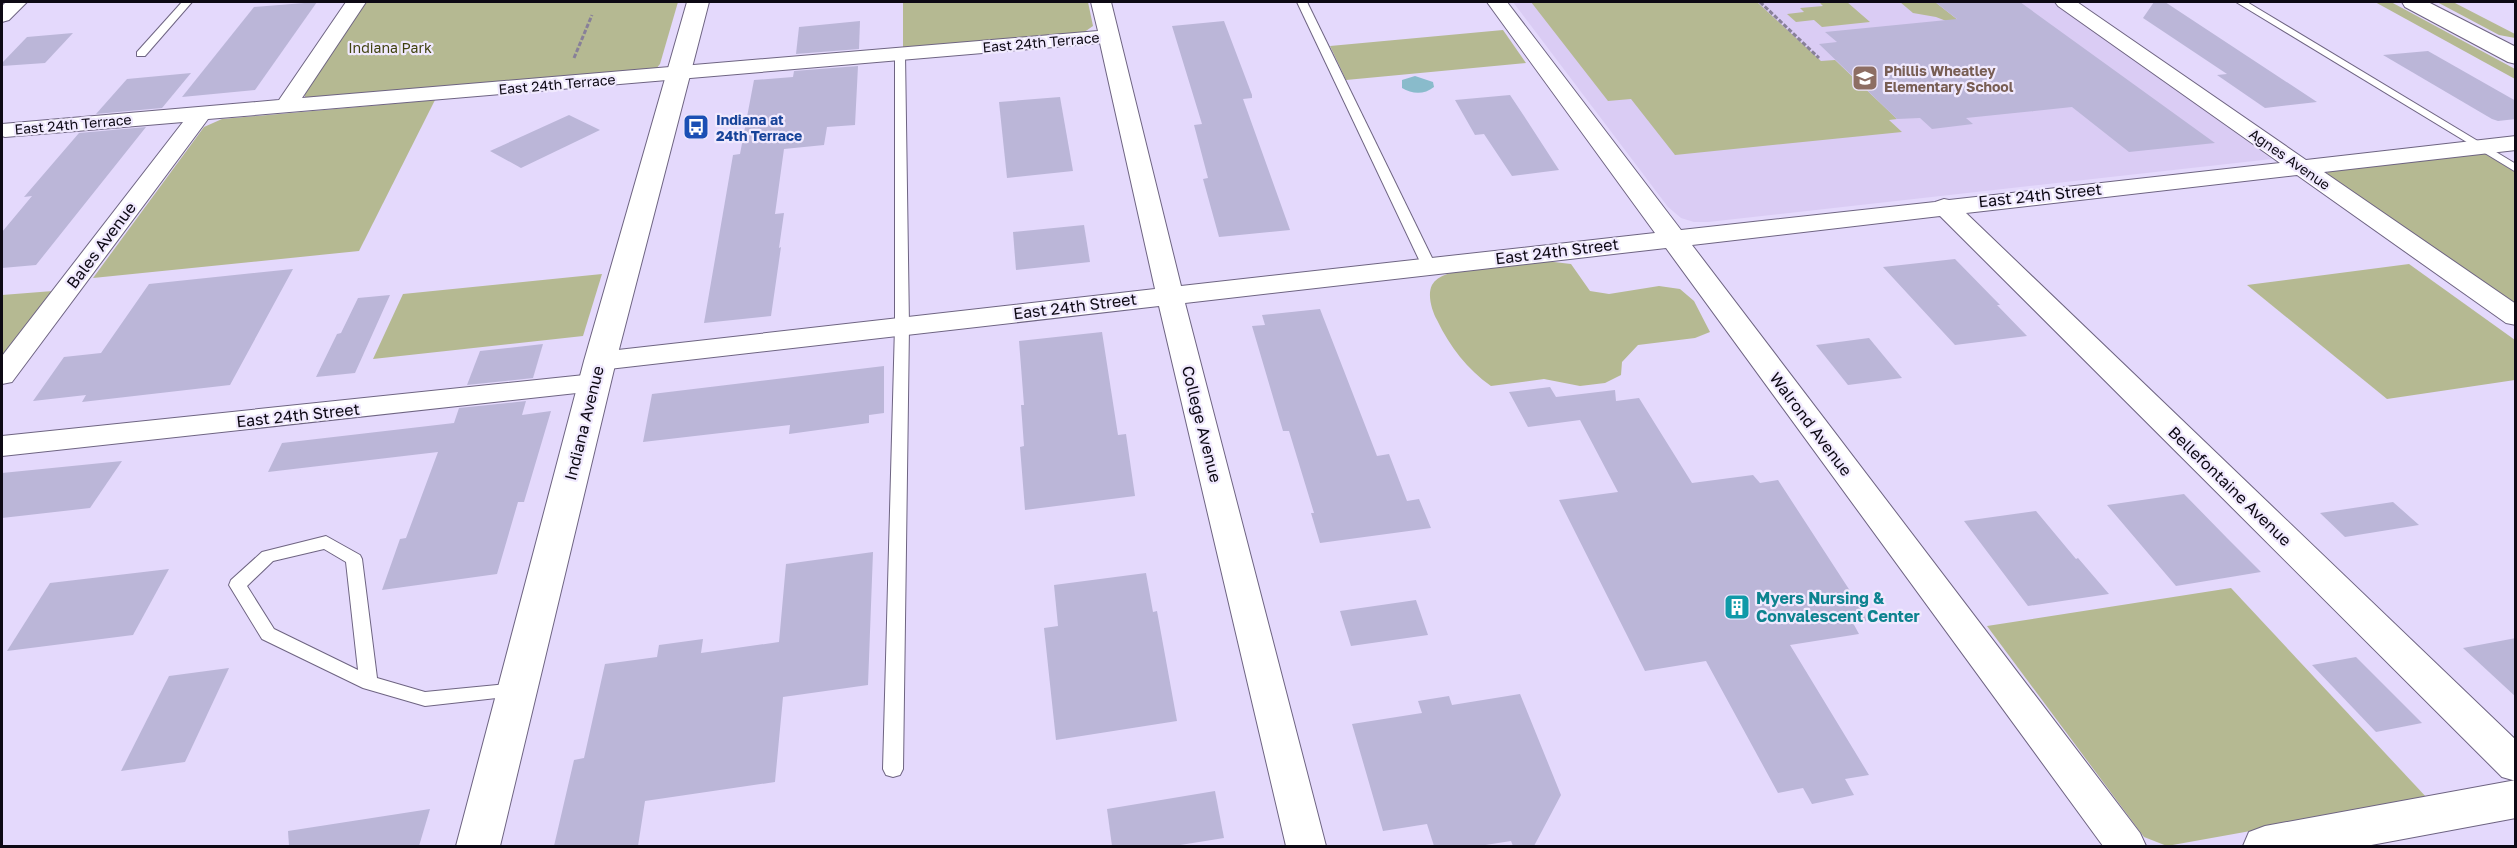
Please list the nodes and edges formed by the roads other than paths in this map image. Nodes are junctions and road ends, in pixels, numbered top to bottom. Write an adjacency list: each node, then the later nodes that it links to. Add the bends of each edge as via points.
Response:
1 (17, 2): 11 (street)
2 (187, 2): 13 (lane)
3 (356, 2): 17 (street)
4 (698, 2): 16 (street, Indiana Avenue)
5 (1101, 2): 12 (street, College Avenue)
6 (1302, 2): 26 (lane)
7 (1497, 2): 25 (street, Walrond Avenue)
8 (2065, 2): 22 (street, Agnes Avenue)
9 (2241, 2): 21 (lane)
10 (2413, 2): 15 (street)
11 (2, 16)
12 (1109, 36): 14 (street, East 24th Terrace); 27 (street, College Avenue)
13 (141, 54)
14 (900, 54): 16 (street, East 24th Terrace); 29 (lane)
15 (2516, 57)
16 (680, 73): 17 (street, East 24th Terrace); 30 (street, Indiana Avenue)
17 (286, 106): 18 (street, East 24th Terrace)
18 (201, 114): 19 (street, East 24th Terrace); 31 (street, Bales Avenue)
19 (5, 130)
20 (2516, 143): 21 (street, East 24th Street)
21 (2480, 147): 22 (street, East 24th Street); 23 (lane)
22 (2300, 166): 24 (street, East 24th Street); 28 (street, Agnes Avenue)
23 (2516, 169)
24 (1944, 206): 25 (street, East 24th Street); 35 (street, Bellefontaine Avenue)
25 (1672, 238): 26 (street, East 24th Street); 40 (street, Walrond Avenue)
26 (1429, 266): 27 (street, East 24th Street)
27 (1170, 296): 29 (street, East 24th Street); 39 (street, College Avenue)
28 (2516, 317)
29 (902, 326): 30 (street, East 24th Street); 36 (lane)
30 (597, 372): 32 (street, East 24th Street); 34 (street, Indiana Avenue)
31 (2, 375)
32 (2, 446)
33 (369, 683): 33 (lane, via 268,634 237,585 268,556 326,542 354,559); 34 (lane, via 425,699)
34 (517, 690): 38 (street, Indiana Avenue)
35 (2516, 765)
36 (893, 770)
37 (2516, 799): 41 (street)
38 (478, 846)
39 (1306, 846)
40 (2126, 846)
41 (2265, 846)

